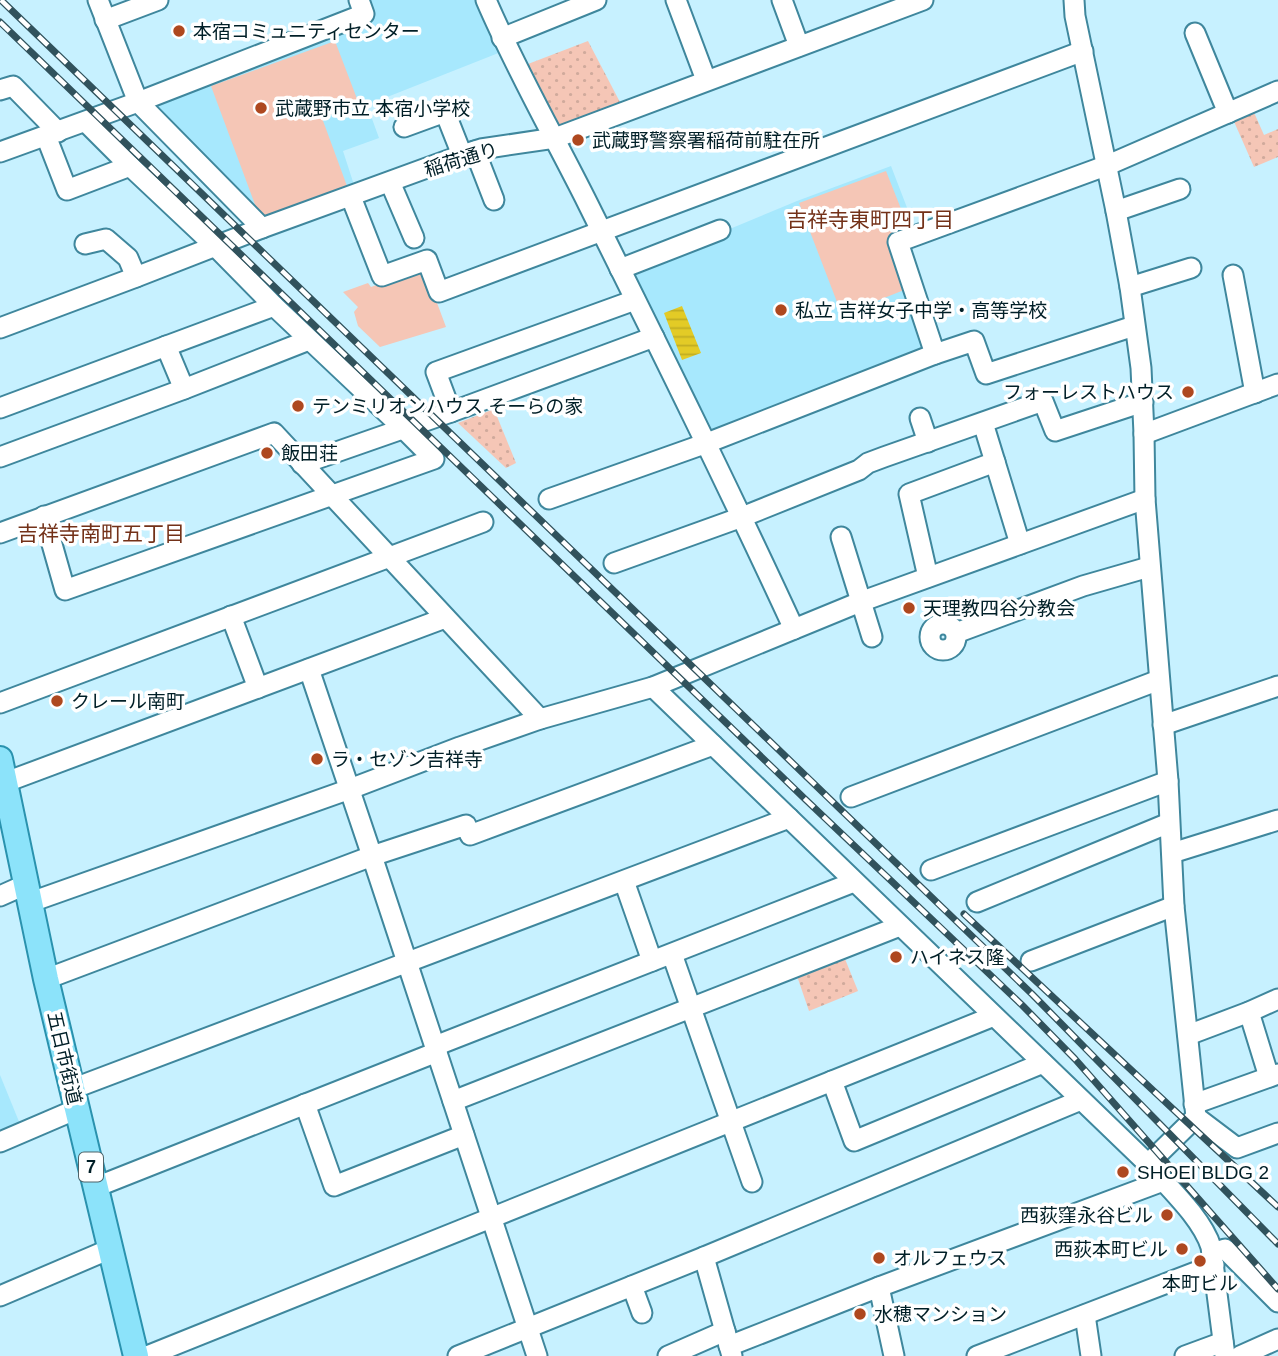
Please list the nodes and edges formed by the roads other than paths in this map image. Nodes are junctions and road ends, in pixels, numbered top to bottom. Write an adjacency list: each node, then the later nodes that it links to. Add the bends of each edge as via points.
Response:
1 (98, 0): 10 (street)
2 (158, 0): 10 (street)
3 (359, 0): 18 (street, via 365,14)
4 (486, 0): 12 (street)
5 (596, 0): 12 (street)
6 (676, 0): 15 (street)
7 (782, 0): 13 (street)
8 (923, 0): 13 (street, 稲荷通り)
9 (1079, 2): 14 (street)
10 (105, 20): 18 (street)
11 (1195, 33): 19 (street)
12 (502, 38): 23 (street)
13 (799, 46): 15 (street, 稲荷通り)
14 (1083, 51): 26 (street); 34 (street)
15 (706, 80): 23 (street, 稲荷通り)
16 (0, 90): 22 (street, via 13,86)
17 (1278, 91): 19 (street)
18 (138, 102): 20 (street); 33 (street)
19 (1228, 113): 26 (street)
20 (86, 122): 22 (street); 27 (street)
21 (404, 127): 25 (street, via 445,112)
22 (52, 134): 24 (street); 27 (street, via 67,190)
23 (555, 138): 25 (street, 稲荷通り); 34 (street)
24 (0, 152)
25 (469, 153): 28 (street, 稲荷通り); 31 (street)
26 (1108, 165): 32 (street); 51 (street, via 898,242)
27 (130, 166): 38 (street)
28 (390, 182): 30 (street, 稲荷通り); 36 (street)
29 (1180, 189): 32 (street)
30 (351, 197): 33 (street, 稲荷通り); 34 (street, via 382,276 427,260 439,292)
31 (494, 200)
32 (1116, 211): 43 (street)
33 (262, 228): 38 (street, 稲荷通り)
34 (601, 230): 40 (street)
35 (720, 230): 40 (street)
36 (414, 238)
37 (85, 244): 42 (street, via 106,239 128,258)
38 (215, 246): 42 (street, 稲荷通り); 45 (street)
39 (1191, 268): 43 (street)
40 (620, 269): 44 (street)
41 (1233, 275): 54 (street)
42 (136, 277): 47 (street, 稲荷通り)
43 (1130, 287): 46 (street)
44 (635, 300): 48 (street); 57 (street, via 436,372)
45 (274, 306): 49 (street); 50 (street)
46 (1134, 326): 51 (street, via 986,374 974,341); 55 (street)
47 (0, 328)
48 (654, 337): 57 (street); 63 (street)
49 (309, 340): 53 (street); 60 (street)
50 (166, 346): 53 (street); 56 (street)
51 (935, 354): 63 (street)
52 (1278, 384): 54 (street)
53 (184, 389): 64 (street)
54 (1255, 393): 61 (street)
55 (1143, 402): 59 (street, via 1059,438 1042,401); 61 (street)
56 (0, 408)
57 (451, 412): 60 (street)
58 (920, 418): 62 (street)
59 (983, 423): 62 (street); 65 (street)
60 (403, 428): 66 (street); 67 (street, via 433,459)
61 (1144, 434): 69 (street)
62 (928, 442): 71 (street)
63 (706, 443): 68 (street); 71 (street)
64 (0, 457)
65 (995, 462): 75 (street); 79 (street, via 909,494)
66 (302, 464): 67 (street); 70 (street, via 274,433)
67 (332, 496): 70 (street, via 65,590); 76 (street)
68 (549, 499)
69 (1145, 499): 75 (street); 78 (street)
70 (44, 516): 73 (street)
71 (742, 517): 77 (street); 83 (street)
72 (483, 522): 76 (street)
73 (0, 533)
74 (841, 537): 80 (street)
75 (1020, 544): 79 (street)
76 (389, 557): 81 (street); 82 (street)
77 (614, 563)
78 (1149, 567): 84 (street); 87 (street)
79 (928, 577): 80 (street)
80 (860, 602): 83 (street); 85 (street)
81 (231, 616): 90 (street); 91 (street)
82 (445, 618): 86 (street); 92 (street)
83 (794, 629): 89 (street)
84 (956, 633)
85 (872, 637)
86 (309, 669): 90 (street); 97 (street)
87 (1159, 680): 93 (street); 98 (street)
88 (1278, 686): 93 (street)
89 (653, 687): 92 (street); 94 (street)
90 (258, 688): 95 (street)
91 (0, 703)
92 (540, 719): 97 (street)
93 (1163, 725): 96 (street)
94 (713, 744): 99 (street); 104 (street, via 470,835 466,825)
95 (2, 769): 102 (main road, 五日市街道 / 7)
96 (1168, 781): 101 (street); 105 (street)
97 (350, 789): 104 (street); 108 (street)
98 (851, 797)
99 (789, 818): 106 (street); 107 (street)
100 (1278, 820): 103 (street)
101 (1169, 822): 103 (street); 110 (street)
102 (8, 837): 108 (main road, 五日市街道 / 7)
103 (1172, 853): 111 (street)
104 (372, 856): 116 (street); 117 (street)
105 (931, 870)
106 (624, 881): 114 (street); 116 (street)
107 (854, 882): 112 (street); 113 (street)
108 (29, 893): 109 (street); 117 (main road, 五日市街道 / 7)
109 (0, 895)
110 (977, 902)
111 (1174, 906): 115 (street); 122 (street)
112 (900, 926): 119 (street); 121 (street)
113 (672, 954): 114 (street); 119 (street)
114 (652, 961): 123 (street)
115 (1031, 961)
116 (407, 962): 123 (street); 127 (street)
117 (46, 979): 127 (main road, 五日市街道 / 7)
118 (1278, 999): 120 (street)
119 (691, 1007): 129 (street); 132 (street)
120 (1249, 1012): 122 (street); 125 (street)
121 (993, 1016): 124 (street); 126 (street)
122 (1188, 1035): 131 (street)
123 (436, 1049): 129 (street); 130 (street)
124 (1043, 1063): 126 (street, via 854,1141); 128 (street)
125 (1273, 1076): 131 (street)
126 (832, 1081): 132 (street)
127 (75, 1099): 135 (street); 139 (main road, 五日市街道 / 7)
128 (1082, 1100): 136 (street); 142 (street)
129 (453, 1101): 134 (street)
130 (305, 1104): 134 (street, via 334,1186); 139 (street)
131 (1195, 1111): 133 (street, via 1237,1148); 136 (street)
132 (731, 1121): 138 (street); 140 (street)
133 (1278, 1133)
134 (464, 1135): 140 (street)
135 (0, 1142)
136 (1148, 1164): 137 (street)
137 (1163, 1181): 143 (street, via 1208,1234); 145 (street)
138 (752, 1182)
139 (96, 1186): 141 (main road, 五日市街道 / 7)
140 (491, 1218): 150 (street); 156 (street)
141 (110, 1249): 146 (street); 155 (main road, 五日市街道 / 7)
142 (704, 1258): 144 (street); 152 (street)
143 (1213, 1259): 147 (street, via 1225,1249); 149 (street); 153 (street)
144 (632, 1286): 148 (street); 150 (street)
145 (879, 1287): 152 (street); 160 (street)
146 (0, 1296)
147 (1278, 1302)
148 (642, 1313)
149 (1084, 1315): 154 (street); 162 (street)
150 (528, 1328): 157 (street); 158 (street)
151 (1276, 1343): 164 (street)
152 (729, 1345): 159 (street)
153 (1224, 1349): 163 (street)
154 (997, 1352): 161 (street)
155 (136, 1356)
156 (147, 1356)
157 (458, 1356)
158 (537, 1356)
159 (668, 1356)
160 (894, 1356)
161 (977, 1356)
162 (1091, 1356)
163 (1185, 1356)
164 (1240, 1356)

